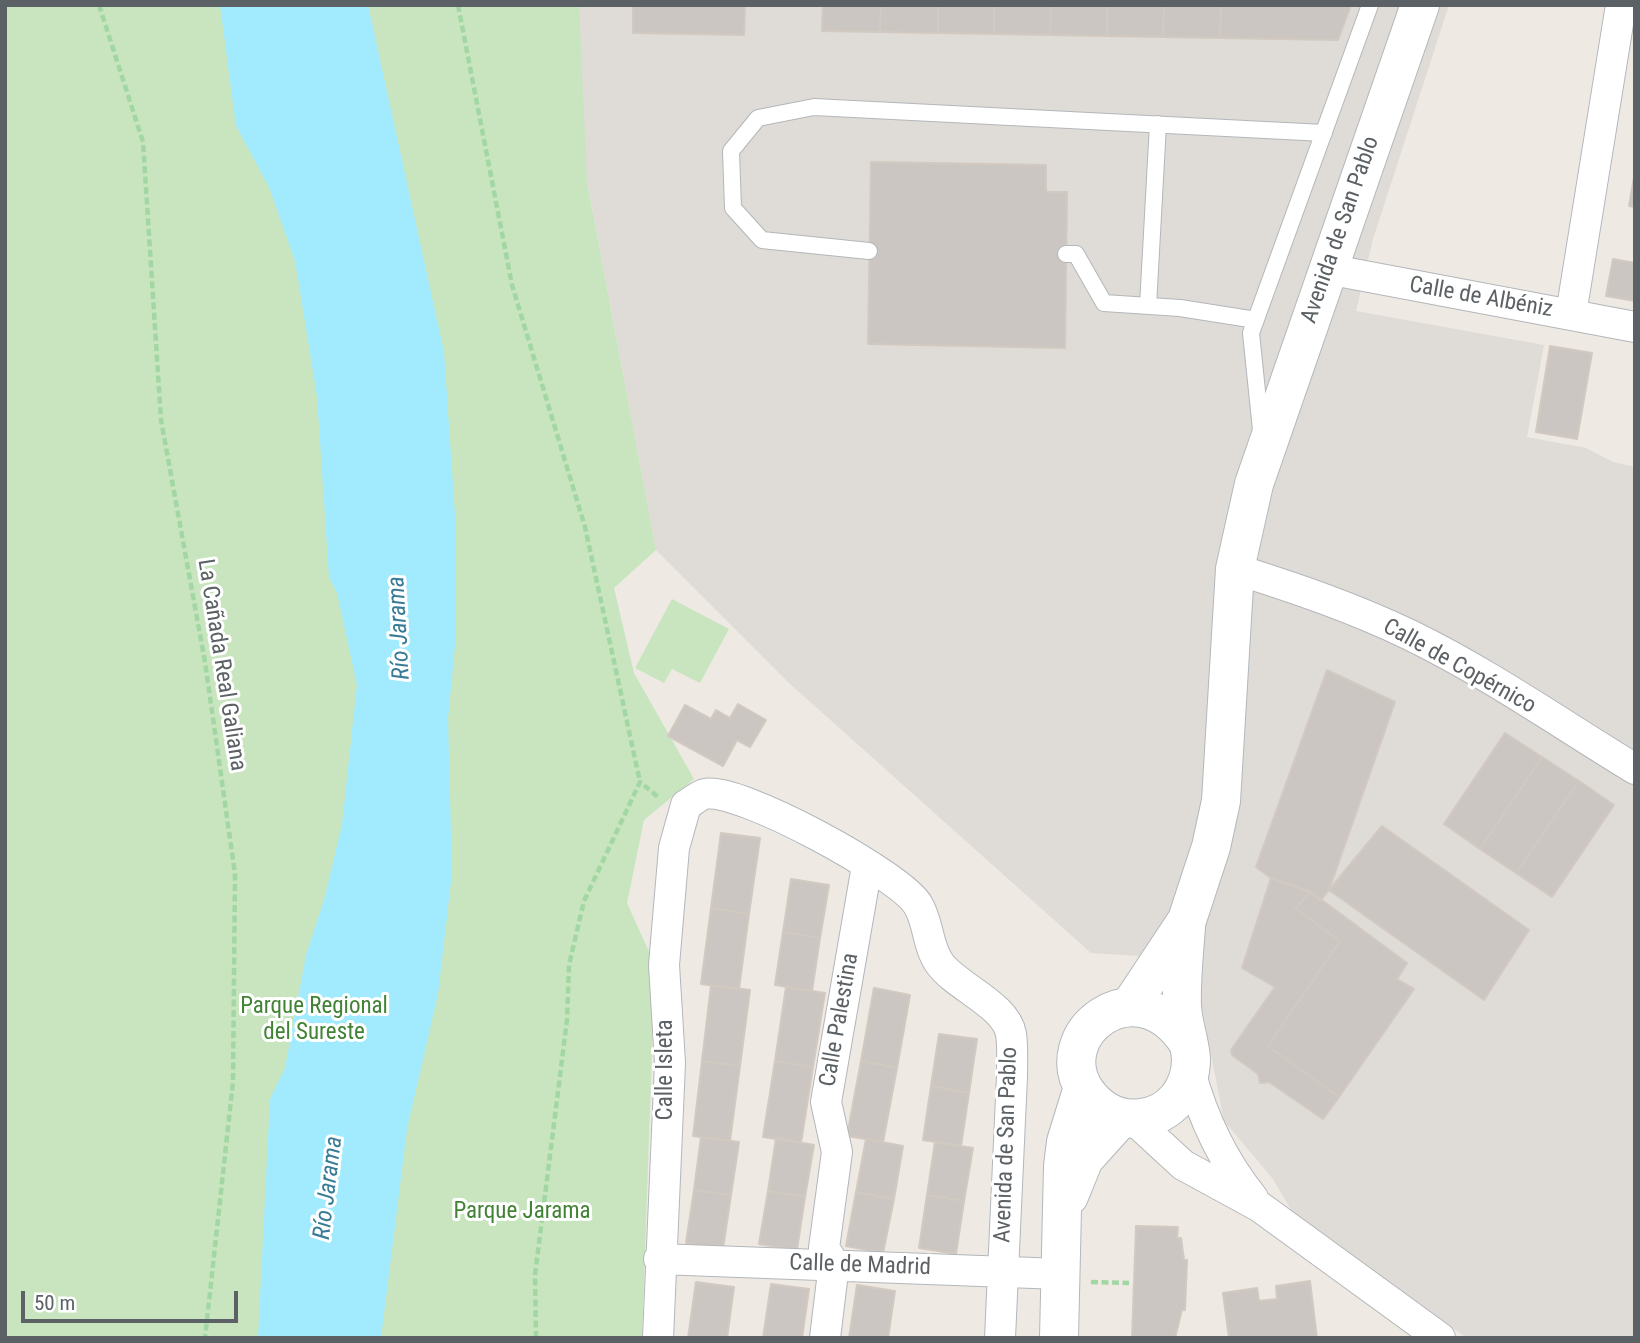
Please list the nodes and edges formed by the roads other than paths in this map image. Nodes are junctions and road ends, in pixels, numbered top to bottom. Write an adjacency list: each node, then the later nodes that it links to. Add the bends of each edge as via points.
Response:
1 (1370, 5): 6 (lane, Avenida de San Pablo)
2 (1420, 5): 9 (street, Avenida de San Pablo)
3 (1621, 5): 4 (street)
4 (1625, 41): 11 (street)
5 (1158, 124): 6 (lane); 7 (lane, via 814,107 758,118 732,151 733,208 762,240); 10 (lane)
6 (1324, 133): 12 (lane, Avenida de San Pablo)
7 (869, 251)
8 (1066, 254): 10 (lane, via 1076,254 1104,303)
9 (1327, 269): 11 (street, Calle de Albéniz); 14 (street, Avenida de San Pablo)
10 (1148, 306): 12 (lane)
11 (1571, 314): 13 (street, Calle de Albéniz)
12 (1256, 320): 14 (lane, Avenida de San Pablo, via 1251,333)
13 (1635, 327)
14 (1264, 456): 15 (street, Avenida de San Pablo)
15 (1235, 569): 16 (street, Calle de Copérnico, via 1314,594 1409,635); 18 (street, Avenida de San Pablo, via 1221,800)
16 (1635, 769)
17 (867, 866): 25 (street, Calle Isleta, via 797,822 732,797 705,794 686,805 674,848 664,965 670,1063); 26 (street, Calle Palestina, via 826,1102 836,1152 824,1248); 27 (street, Avenida de San Pablo, via 918,904 940,966 1005,1020 1011,1033)
18 (1187, 920): 19 (street); 20 (street, via 1181,981)
19 (1130, 1006): 20 (street, via 1154,1009 1174,1021); 21 (street, via 1101,1016 1085,1034 1077,1057)
20 (1189, 1056): 22 (street, via 1186,1087 1164,1111); 23 (street, via 1214,1138 1230,1170)
21 (1083, 1087): 22 (street, via 1105,1111); 24 (street, via 1066,1142)
22 (1127, 1118): 23 (street, via 1183,1165); 24 (street, via 1084,1159)
23 (1260, 1207): 33 (street)
24 (1064, 1213): 28 (street)
25 (659, 1259): 26 (street, Calle de Madrid); 29 (street, Calle Isleta)
26 (834, 1265): 27 (street, Calle de Madrid); 30 (street, Calle Palestina)
27 (1002, 1271): 28 (street, Calle de Madrid); 31 (street, Avenida de San Pablo)
28 (1075, 1278): 32 (street)
29 (658, 1338)
30 (825, 1338)
31 (1000, 1338)
32 (1059, 1338)
33 (1440, 1338)

